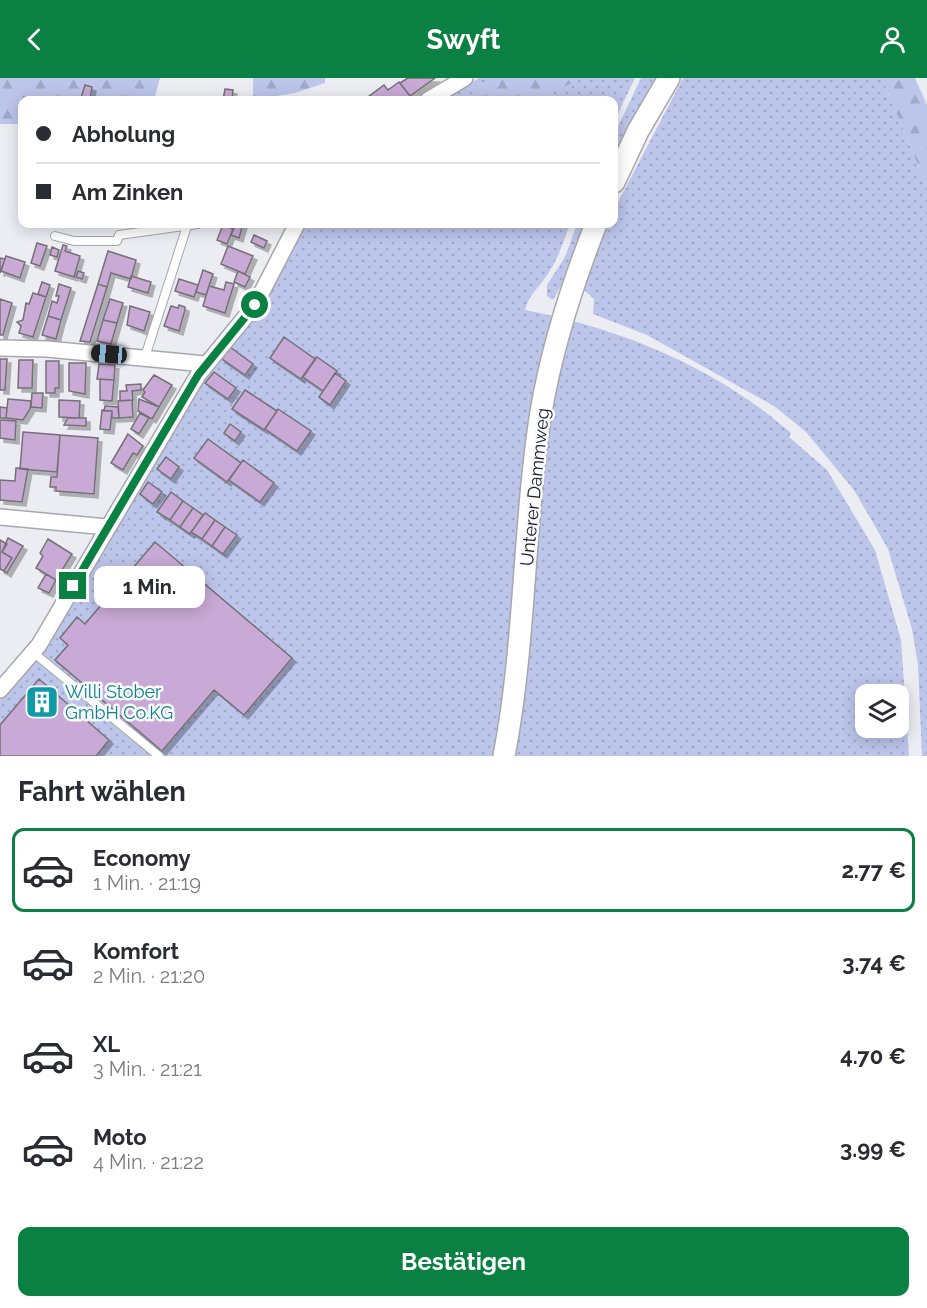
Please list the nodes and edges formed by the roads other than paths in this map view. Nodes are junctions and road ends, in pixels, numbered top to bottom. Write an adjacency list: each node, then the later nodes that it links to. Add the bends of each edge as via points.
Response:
1 (465, 78): 3 (street)
2 (669, 78): 4 (main road)
3 (435, 96)
4 (618, 174)
5 (172, 228): 9 (lane, via 119,235 117,241 74,241)
6 (186, 228): 11 (lane)
7 (295, 228): 12 (street, via 255,305)
8 (595, 228): 18 (main road, Unterer Dammweg, via 557,338 545,392 533,480 518,671)
9 (55, 236)
10 (0, 348): 11 (street)
11 (145, 357): 12 (street)
12 (205, 364): 14 (street)
13 (0, 517): 14 (street)
14 (107, 527): 15 (street)
15 (34, 652): 16 (street); 17 (lane)
16 (0, 690)
17 (159, 756)
18 (504, 756)

